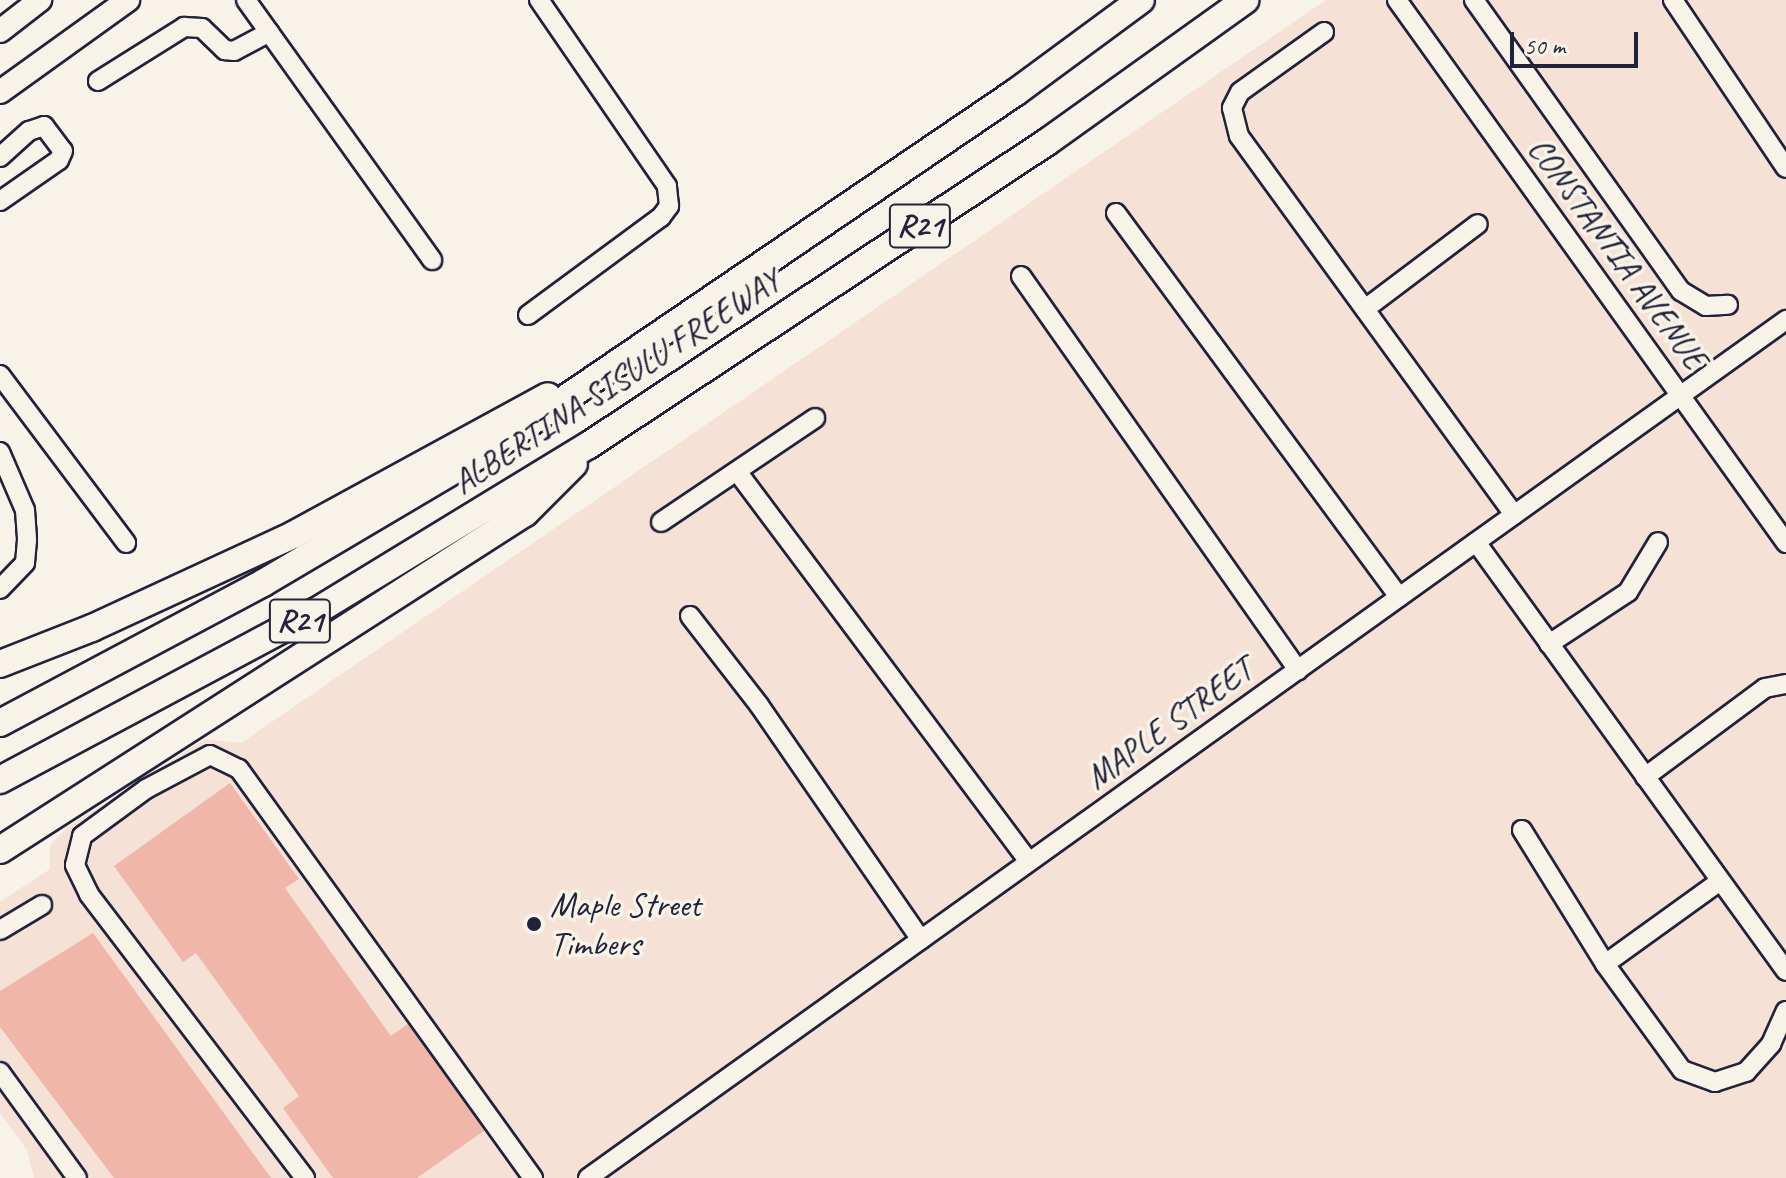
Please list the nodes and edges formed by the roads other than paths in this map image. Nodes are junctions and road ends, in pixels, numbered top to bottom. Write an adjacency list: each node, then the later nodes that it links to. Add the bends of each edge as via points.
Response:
1 (40, 0): 10 (main road)
2 (128, 0): 14 (main road)
3 (246, 0): 11 (street)
4 (539, 0): 24 (street, via 667,186 669,206)
5 (1141, 0): 27 (highway, ALBERTINA SISULU FREEWAY / R21, via 1016,92)
6 (1245, 0): 30 (highway, ALBERTINA SISULU FREEWAY / R21, via 1047,142)
7 (1397, 0): 28 (street, CONSTANTIA AVENUE)
8 (1474, 0): 22 (street, via 1681,291 1706,306)
9 (1673, 0): 16 (street)
10 (0, 31)
11 (269, 32): 13 (street, via 234,51 225,50 202,28 184,27); 20 (street)
12 (1324, 32): 23 (street, via 1240,92 1233,120 1239,136)
13 (98, 81)
14 (0, 92)
15 (0, 157): 17 (street, via 29,131 44,126 63,151 59,160)
16 (1786, 168)
17 (0, 201)
18 (1116, 213): 40 (street)
19 (1478, 224): 23 (street)
20 (432, 260)
21 (1021, 276): 44 (street)
22 (1728, 305)
23 (1365, 309): 33 (street)
24 (528, 315)
25 (1786, 320): 28 (street, MAPLE STREET)
26 (0, 375): 37 (street)
27 (586, 384): 43 (highway, via 501,417 242,560); 46 (highway, ALBERTINA SISULU FREEWAY / R21, via 503,441 263,583)
28 (1680, 396): 33 (street, MAPLE STREET); 38 (street, CONSTANTIA AVENUE)
29 (815, 418): 32 (street)
30 (589, 445): 48 (highway, ALBERTINA SISULU FREEWAY / R21, via 315,612); 50 (highway, via 525,513)
31 (0, 452): 39 (street, via 25,510 27,540 25,563)
32 (739, 474): 34 (street); 51 (street)
33 (1514, 515): 35 (street, MAPLE STREET)
34 (661, 522)
35 (1476, 542): 40 (street, MAPLE STREET); 42 (street)
36 (1658, 542): 42 (street, via 1628,592)
37 (126, 543)
38 (1786, 543)
39 (0, 589)
40 (1399, 597): 44 (street, MAPLE STREET)
41 (690, 616): 55 (street, via 768,717)
42 (1549, 644): 47 (street)
43 (0, 664)
44 (1298, 670): 51 (street, MAPLE STREET)
45 (1786, 684): 47 (street, via 1765,688)
46 (0, 723)
47 (1645, 777): 52 (street)
48 (0, 780)
49 (1522, 830): 57 (street)
50 (0, 850)
51 (1029, 862): 55 (street, MAPLE STREET)
52 (1720, 881): 56 (street); 57 (street)
53 (42, 905): 54 (street)
54 (0, 930)
55 (921, 940): 63 (street, MAPLE STREET)
56 (1783, 963)
57 (1605, 964): 58 (street, via 1670,1058 1697,1079 1715,1082 1746,1072 1771,1044)
58 (1786, 1011)
59 (0, 1072): 60 (street)
60 (77, 1178)
61 (305, 1178): 62 (street, via 89,894 75,865 82,836 146,789 210,755 239,769)
62 (533, 1178)
63 (588, 1178)

